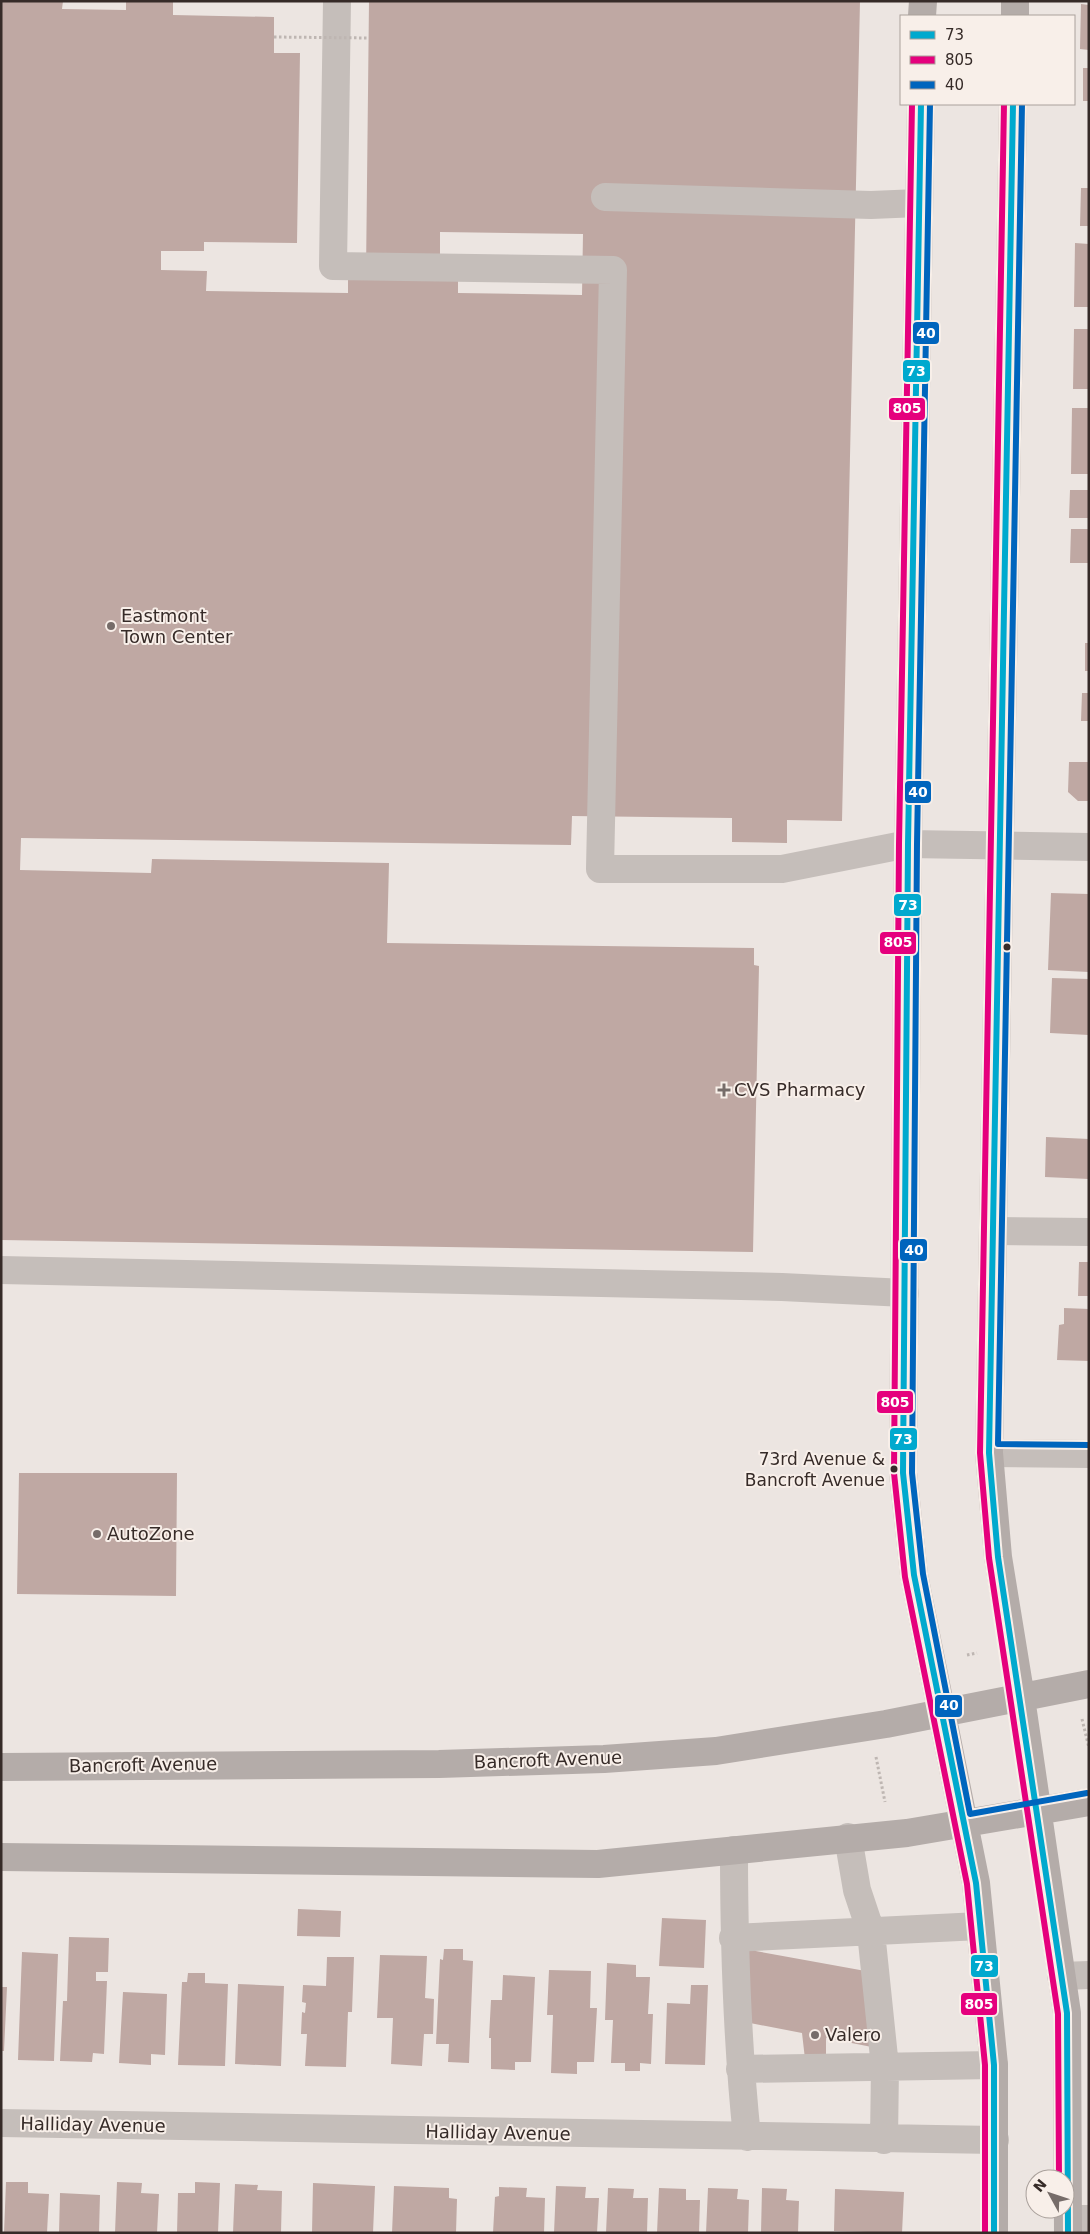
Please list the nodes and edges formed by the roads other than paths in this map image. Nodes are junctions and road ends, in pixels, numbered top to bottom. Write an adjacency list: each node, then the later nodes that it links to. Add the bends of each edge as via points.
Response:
1 (337, 1): 10 (street, via 333,266 613,270 600,869 782,869)
2 (923, 1): 4 (main road)
3 (1015, 1): 5 (main road)
4 (922, 15)
5 (1015, 15)
6 (921, 105): 9 (main road)
7 (1013, 105): 11 (main road)
8 (605, 197): 9 (street, via 871,205)
9 (919, 203): 10 (main road)
10 (908, 844): 11 (street); 16 (main road)
11 (998, 845): 12 (street); 13 (main road)
12 (1089, 847)
13 (993, 1231): 14 (street); 17 (main road)
14 (1089, 1232)
15 (1, 1270): 16 (street, via 782,1287)
16 (905, 1293): 21 (main road, via 903,1472 914,1575)
17 (989, 1453): 18 (street); 20 (main road, via 998,1557)
18 (1089, 1454)
19 (1089, 1684): 20 (main road, Bancroft Avenue)
20 (1021, 1698): 21 (main road, Bancroft Avenue); 24 (main road)
21 (940, 1714): 22 (main road, Bancroft Avenue, via 716,1750 604,1759 439,1764); 25 (main road)
22 (1, 1767)
23 (1089, 1802): 24 (main road)
24 (1038, 1811): 25 (main road); 33 (main road)
25 (963, 1824): 26 (main road, via 907,1833); 29 (main road, via 976,1883)
26 (848, 1837): 27 (main road); 30 (street, via 857,1890)
27 (734, 1850): 28 (main road, via 598,1864); 31 (street)
28 (1, 1857)
29 (980, 1926): 30 (street); 34 (main road)
30 (871, 1932): 31 (street); 35 (street)
31 (734, 1938): 36 (street)
32 (1089, 1975): 33 (street)
33 (1061, 1976): 41 (main road, via 1067,2013)
34 (994, 2065): 35 (street); 40 (main road)
35 (885, 2067): 36 (street); 39 (street)
36 (740, 2069): 38 (street)
37 (1, 2123): 38 (street, Halliday Avenue)
38 (747, 2137): 39 (street, Halliday Avenue)
39 (884, 2140): 40 (street, Halliday Avenue)
40 (995, 2140): 42 (main road)
41 (1075, 2223)
42 (994, 2233)

